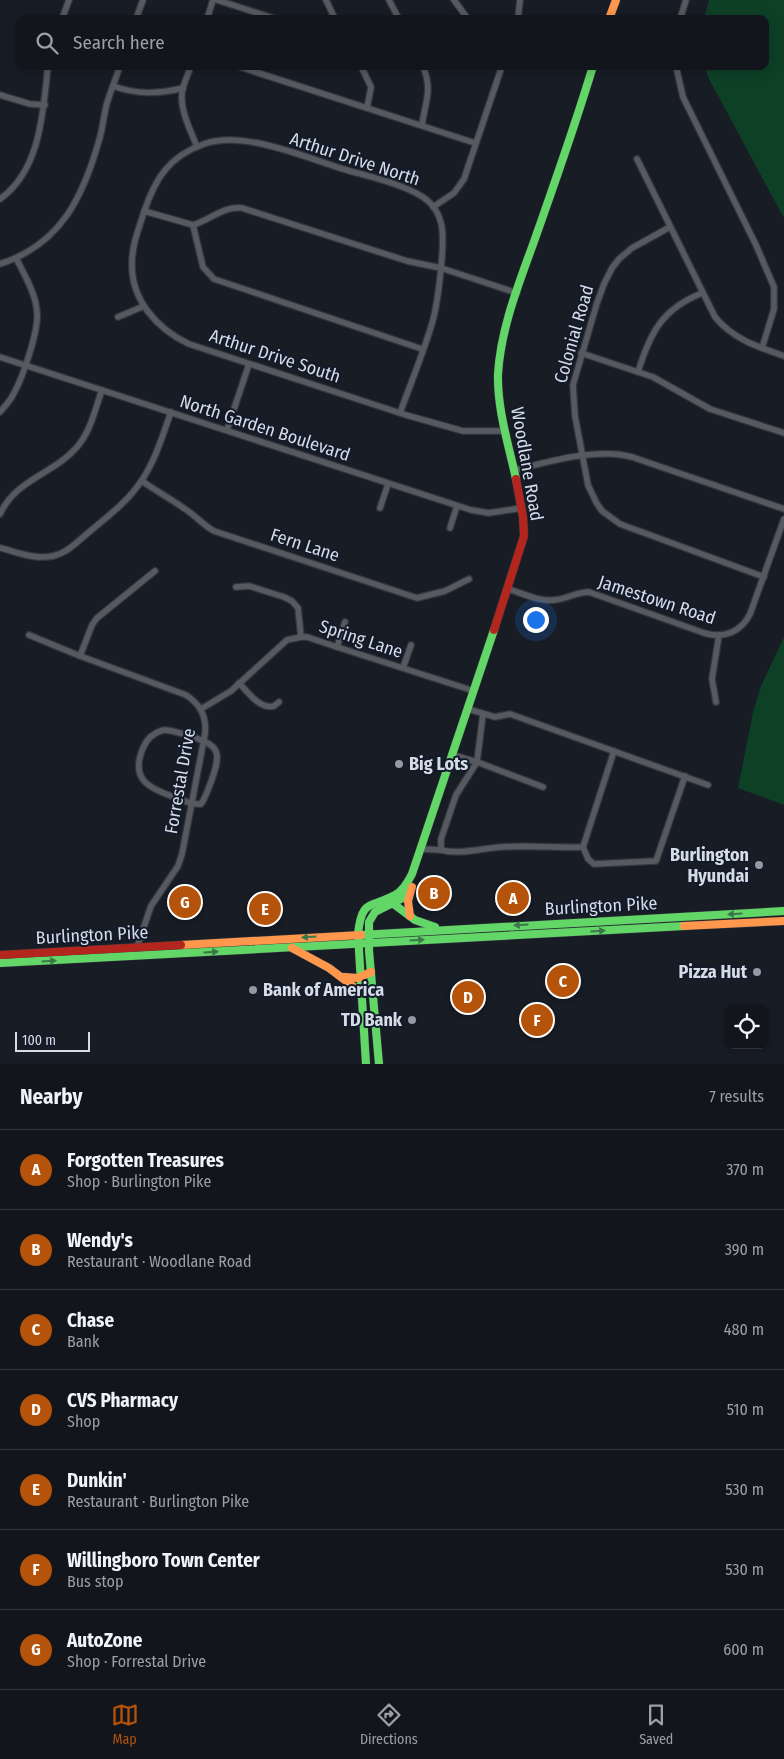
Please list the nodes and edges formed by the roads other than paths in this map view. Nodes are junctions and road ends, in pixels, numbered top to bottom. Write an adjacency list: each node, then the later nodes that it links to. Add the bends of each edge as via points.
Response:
1 (68, 0): 10 (street)
2 (143, 0): 11 (street)
3 (215, 0): 12 (street); 13 (street)
4 (326, 0): 14 (street)
5 (389, 0): 15 (street)
6 (454, 0): 16 (street)
7 (520, 0): 17 (street)
8 (616, 0): 18 (main road)
9 (686, 0): 19 (street)
10 (63, 15)
11 (137, 15)
12 (209, 15)
13 (263, 15)
14 (333, 15)
15 (397, 15)
16 (465, 15)
17 (518, 15)
18 (611, 15)
19 (681, 15)
20 (48, 70): 32 (street)
21 (119, 70): 29 (street)
22 (190, 70): 30 (street)
23 (249, 70): 33 (street)
24 (363, 70): 33 (street, via 371,87)
25 (424, 70): 34 (street, via 428,89)
26 (501, 70): 35 (street)
27 (592, 70): 46 (main road, Woodlane Road)
28 (677, 70): 50 (street, via 683,97 772,280 775,302)
29 (113, 86): 30 (street, via 141,93); 43 (street, via 97,146 73,209 46,239)
30 (183, 88): 36 (street, via 183,107)
31 (0, 96): 32 (street)
32 (44, 106): 38 (street, via 40,129 24,173)
33 (367, 108): 34 (street)
34 (422, 125): 35 (street)
35 (475, 143): 39 (street, via 458,189)
36 (197, 147): 39 (street, Arthur Drive North, via 232,140 258,143 399,186 426,199); 40 (street, Arthur Drive North, via 174,160 162,172)
37 (637, 159): 42 (street)
38 (0, 199)
39 (433, 207): 45 (street, Arthur Drive North, via 442,230)
40 (144, 211): 41 (street); 48 (street, Arthur Drive South, via 132,262 134,281)
41 (192, 225): 45 (street, via 224,210 242,208 407,262); 51 (street, via 203,267 214,279)
42 (670, 227): 47 (street); 52 (street, Colonial Road, via 619,258 604,284)
43 (16, 258): 44 (street); 56 (street, via 38,311)
44 (0, 264)
45 (441, 268): 46 (street); 51 (street, Arthur Drive North, via 435,313)
46 (516, 293): 63 (main road, Woodlane Road, via 498,365)
47 (702, 293): 50 (street, via 719,322 740,339); 57 (street, via 676,308 662,321 647,344)
48 (144, 306): 49 (street); 55 (street, Arthur Drive South, via 155,321 176,339)
49 (118, 317)
50 (762, 348): 53 (street)
51 (422, 349): 61 (street, Arthur Drive North)
52 (581, 352): 57 (street); 65 (street, Colonial Road, via 572,391)
53 (784, 356)
54 (0, 357): 56 (street, North Garden Boulevard)
55 (249, 364): 61 (street, Arthur Drive South); 62 (street)
56 (25, 365): 58 (street, North Garden Boulevard); 59 (street, via 14,395)
57 (638, 372): 64 (street, via 710,410)
58 (102, 390): 60 (street, North Garden Boulevard); 73 (street, via 87,433 79,445 18,489 9,497)
59 (0, 412)
60 (171, 412): 62 (street, North Garden Boulevard); 67 (street)
61 (400, 413): 63 (street, Arthur Drive South, via 464,431)
62 (226, 430): 68 (street, North Garden Boulevard)
63 (505, 432): 66 (main road, Woodlane Road)
64 (784, 433)
65 (583, 455): 66 (street); 72 (street, via 624,454); 78 (street, Colonial Road, via 591,493 602,511 615,521)
66 (514, 470): 71 (main road, Woodlane Road)
67 (142, 481): 76 (street, via 115,511 62,553 40,557); 79 (street, Fern Lane, via 214,531 417,598 445,591)
68 (388, 484): 69 (street, North Garden Boulevard); 70 (street)
69 (457, 506): 71 (street, North Garden Boulevard, via 489,512); 75 (street)
70 (380, 508)
71 (522, 508): 81 (main road, Woodlane Road, via 524,536)
72 (784, 509)
73 (0, 514)
74 (784, 519): 78 (street, Jamestown Road)
75 (450, 528)
76 (0, 548)
77 (155, 570): 88 (street, via 97,618)
78 (764, 577): 84 (street, Jamestown Road, via 743,625 732,633)
79 (469, 579)
80 (236, 587): 85 (street, via 248,586 292,601 298,608)
81 (508, 588): 84 (street, Jamestown Road, via 547,600 583,592 596,594); 91 (main road, Woodlane Road)
82 (345, 622): 87 (street)
83 (29, 635): 88 (street, Forrestal Drive)
84 (719, 636): 93 (street, via 712,679)
85 (301, 637): 87 (street, Spring Lane); 90 (street, Spring Lane, via 287,640)
86 (411, 645): 89 (street)
87 (337, 647): 89 (street, Spring Lane)
88 (80, 656): 94 (street, Forrestal Drive, via 177,691)
89 (404, 668): 91 (street, Spring Lane)
90 (239, 683): 92 (street, via 262,704 271,707); 94 (street, Spring Lane)
91 (474, 691): 95 (main road, Woodlane Road)
92 (279, 702)
93 (716, 702)
94 (202, 709): 97 (street, Forrestal Drive, via 206,723)
95 (468, 709): 96 (street); 99 (main road, Woodlane Road)
96 (483, 714): 98 (street, via 495,717 510,714); 100 (street)
97 (204, 740): 104 (street, Forrestal Drive); 104 (street, via 214,747 218,759 203,802); 104 (street, via 173,731 159,731 147,740 139,759 138,770 146,784)
98 (614, 751): 101 (street); 105 (street)
99 (453, 755): 100 (street); 106 (main road, Woodlane Road)
100 (477, 762): 103 (street); 107 (street, via 456,795 441,839)
101 (685, 776): 102 (street); 105 (street, via 656,861 594,864)
102 (708, 785)
103 (544, 787)
104 (192, 803): 119 (street, Forrestal Drive, via 180,860 151,906)
105 (583, 847): 107 (street)
106 (421, 849): 107 (street); 108 (main road, Woodlane Road)
107 (441, 850)
108 (416, 865): 109 (main road, Woodlane Road); 110 (main road, Woodlane Road, via 408,882)
109 (412, 887): 110 (main road, Woodlane Road, via 403,898); 112 (main road, via 408,901)
110 (390, 901): 112 (main road); 115 (main road, Woodlane Road, via 375,903 364,910); 116 (main road, Woodlane Road, via 375,912)
111 (784, 911): 114 (main road, Burlington Pike, one-way to 114)
112 (410, 916): 114 (main road, via 421,924)
113 (784, 921): 117 (main road, Burlington Pike, one-way to 113)
114 (448, 929): 116 (main road, Burlington Pike)
115 (358, 934): 116 (main road, Burlington Pike); 118 (main road); 119 (main road, Burlington Pike, one-way to 119)
116 (368, 934): 117 (main road)
117 (369, 943): 118 (main road, Burlington Pike); 123 (main road)
118 (358, 944): 120 (main road, Burlington Pike); 125 (main road)
119 (137, 947): 121 (main road, Burlington Pike)
120 (289, 947): 122 (main road, Burlington Pike, one-way to 120); 124 (main road)
121 (0, 955)
122 (0, 964)
123 (371, 972): 125 (main road); 128 (main road)
124 (340, 976): 125 (main road); 126 (main road)
125 (361, 977): 126 (main road)
126 (362, 993): 127 (main road)
127 (366, 1064)
128 (378, 1064)

